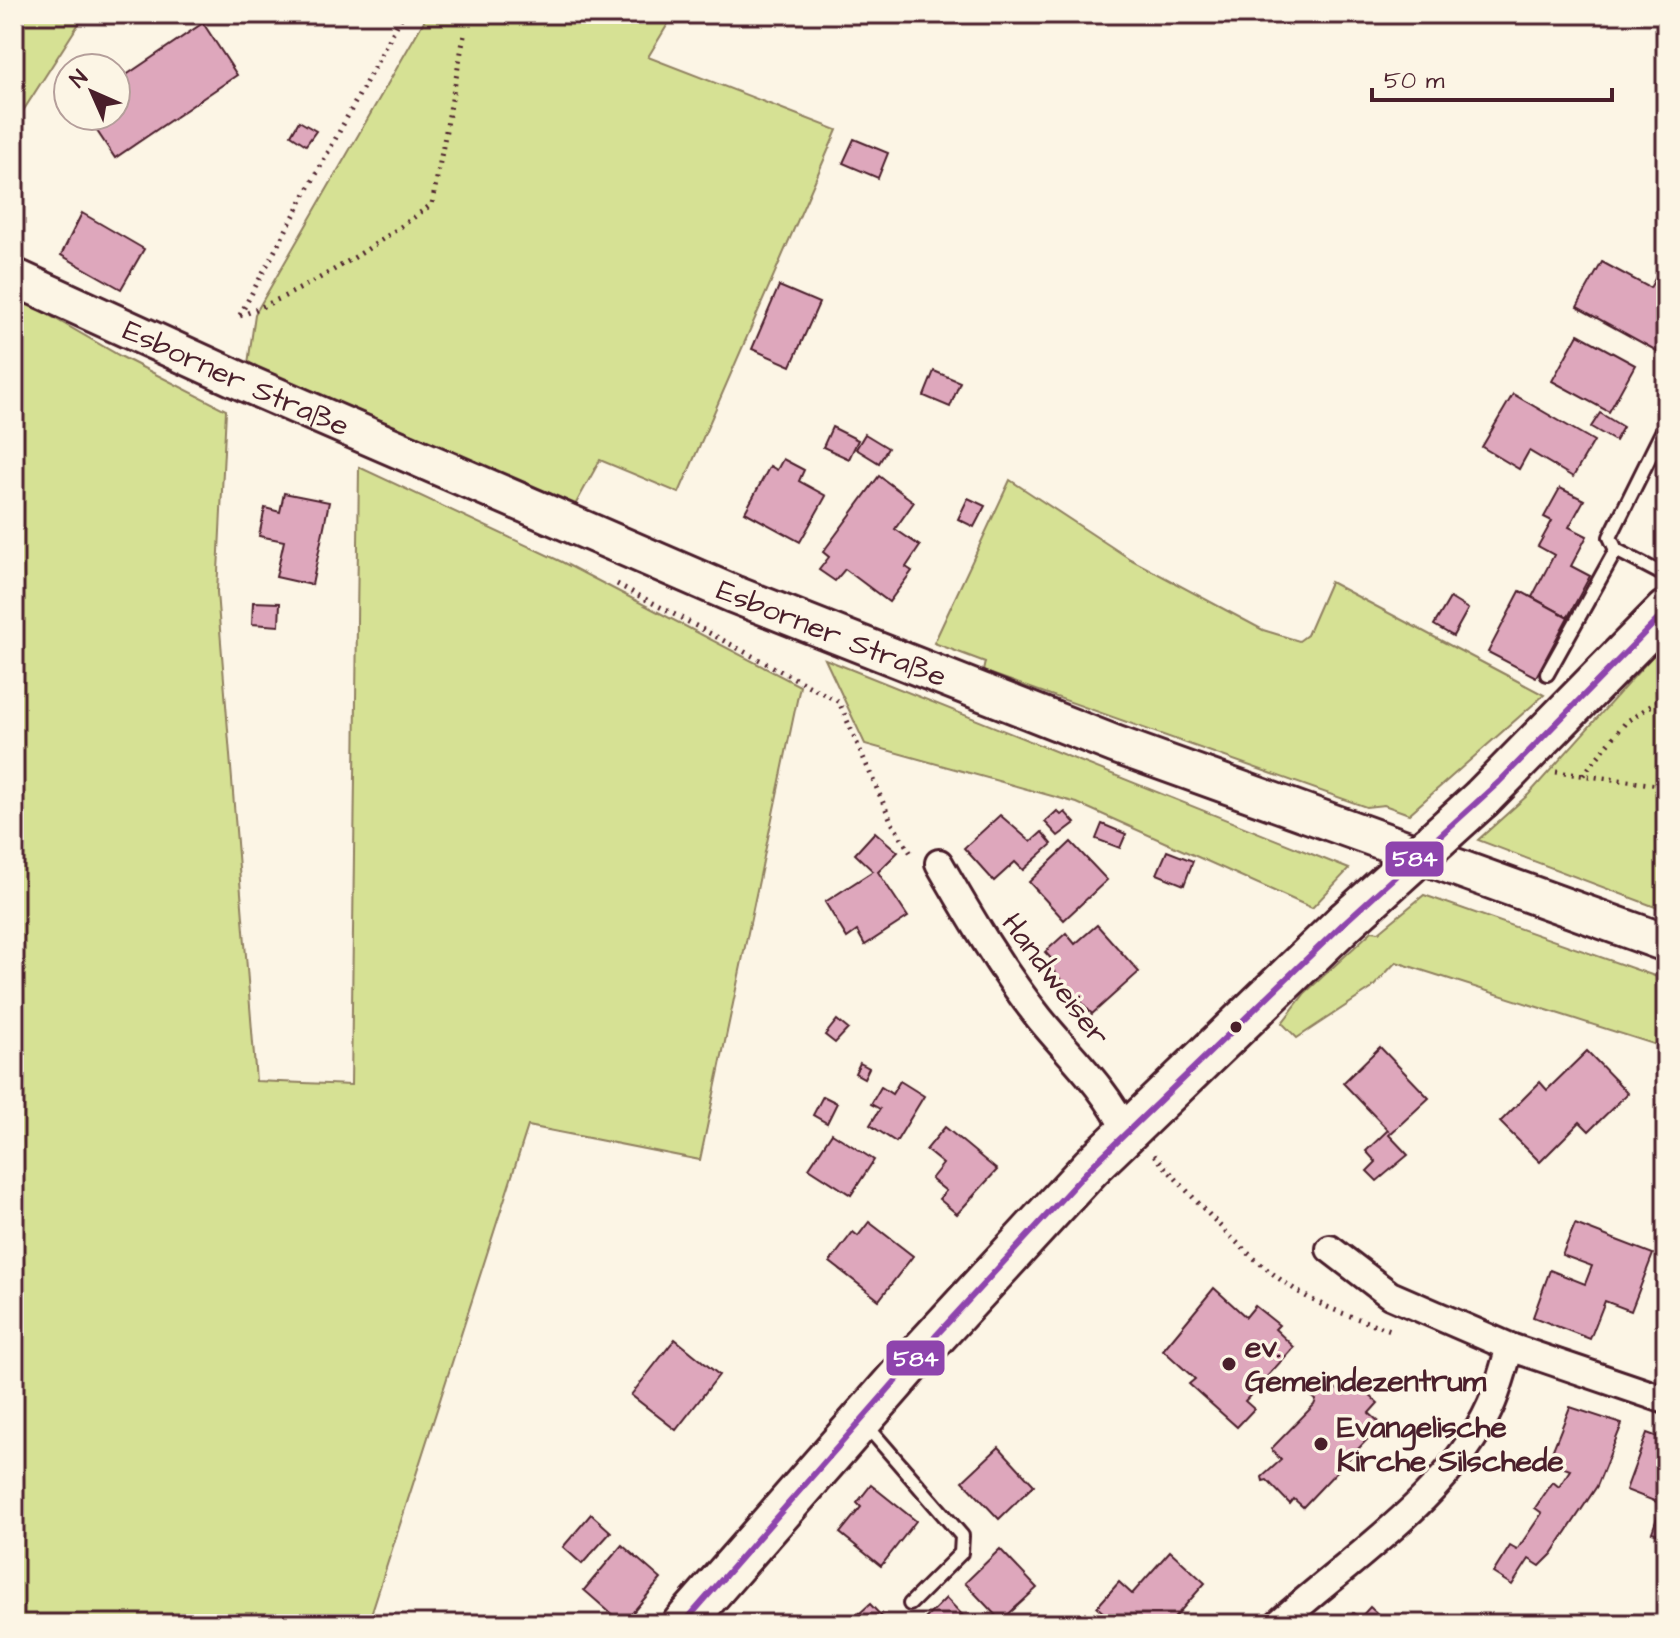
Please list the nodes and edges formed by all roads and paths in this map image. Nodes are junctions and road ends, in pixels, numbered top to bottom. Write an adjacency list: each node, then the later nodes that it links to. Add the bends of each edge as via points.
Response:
1 (403, 14): 2 (path, via 240,316 299,293 432,204)
2 (465, 31)
3 (14, 277): 15 (main road, Esborner Straße, via 733,594 1114,744)
4 (1666, 424): 5 (lane, via 1612,529)
5 (1616, 550): 6 (lane); 9 (lane)
6 (1666, 576)
7 (607, 579): 14 (path, via 839,702 892,823 920,869)
8 (1666, 611): 16 (main road, bridge, via 1499,782)
9 (1547, 674)
10 (1666, 696): 12 (path, via 1626,722)
11 (1547, 771): 12 (path)
12 (1583, 776): 13 (path)
13 (1666, 786)
14 (939, 863): 16 (street, Handweiser, via 985,944 1040,1019 1113,1103)
15 (1666, 943)
16 (1126, 1131): 18 (path, via 1281,1280 1334,1310); 21 (main road)
17 (1330, 1249): 19 (street, via 1390,1295)
18 (1404, 1335)
19 (1510, 1347): 20 (street); 24 (street, via 1490,1407 1452,1465 1420,1502)
20 (1666, 1400)
21 (861, 1420): 22 (lane, via 962,1536 961,1553); 23 (main road)
22 (910, 1604)
23 (683, 1624)
24 (1278, 1624)

